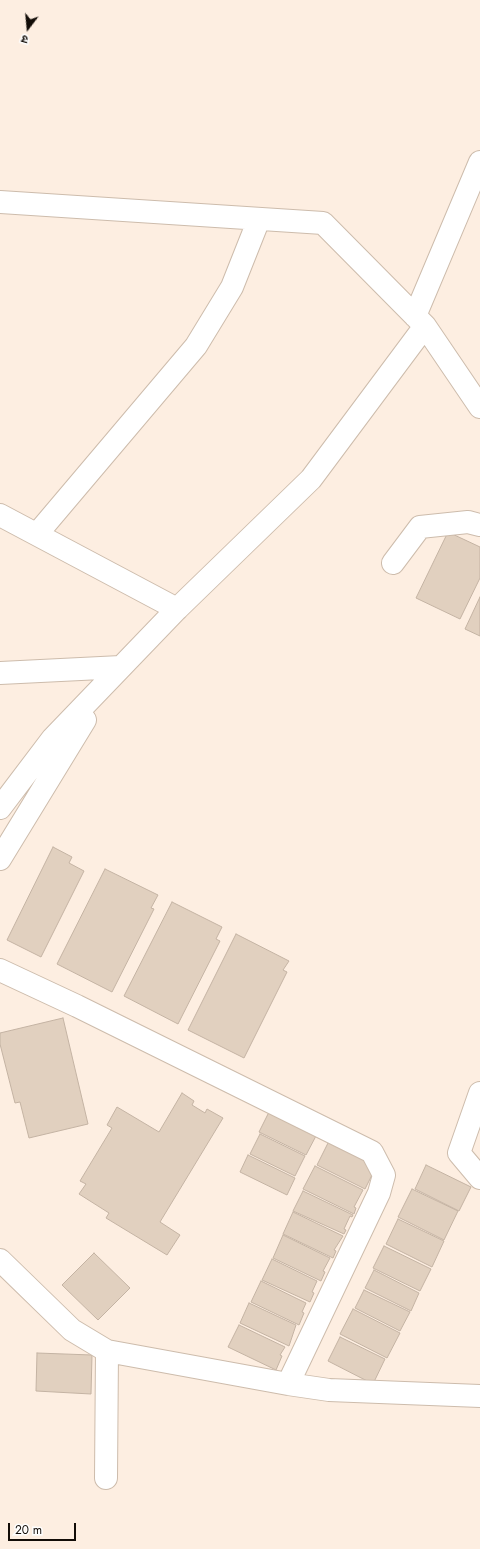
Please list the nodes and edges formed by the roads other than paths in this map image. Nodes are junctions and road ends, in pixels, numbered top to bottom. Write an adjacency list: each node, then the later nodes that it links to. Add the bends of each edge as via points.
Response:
1 (480, 162): 4 (street)
2 (0, 202): 3 (street)
3 (259, 219): 4 (street, via 323,223); 8 (street, via 232,287 196,346)
4 (420, 321): 5 (street); 10 (street, via 311,479)
5 (480, 407)
6 (0, 515): 8 (street)
7 (480, 525): 9 (street, via 468,522 420,527)
8 (37, 534): 10 (street)
9 (393, 563)
10 (177, 609): 11 (street)
11 (121, 667): 12 (street); 14 (street, via 53,738)
12 (0, 673)
13 (85, 720): 15 (street)
14 (0, 808)
15 (0, 859)
16 (0, 970): 21 (street, via 372,1152 384,1176 379,1194)
17 (480, 1093): 18 (street, via 460,1153)
18 (480, 1178)
19 (0, 1260): 20 (street, via 72,1330)
20 (107, 1351): 21 (street); 23 (street)
21 (288, 1384): 22 (street, via 329,1390)
22 (480, 1396)
23 (106, 1478)

